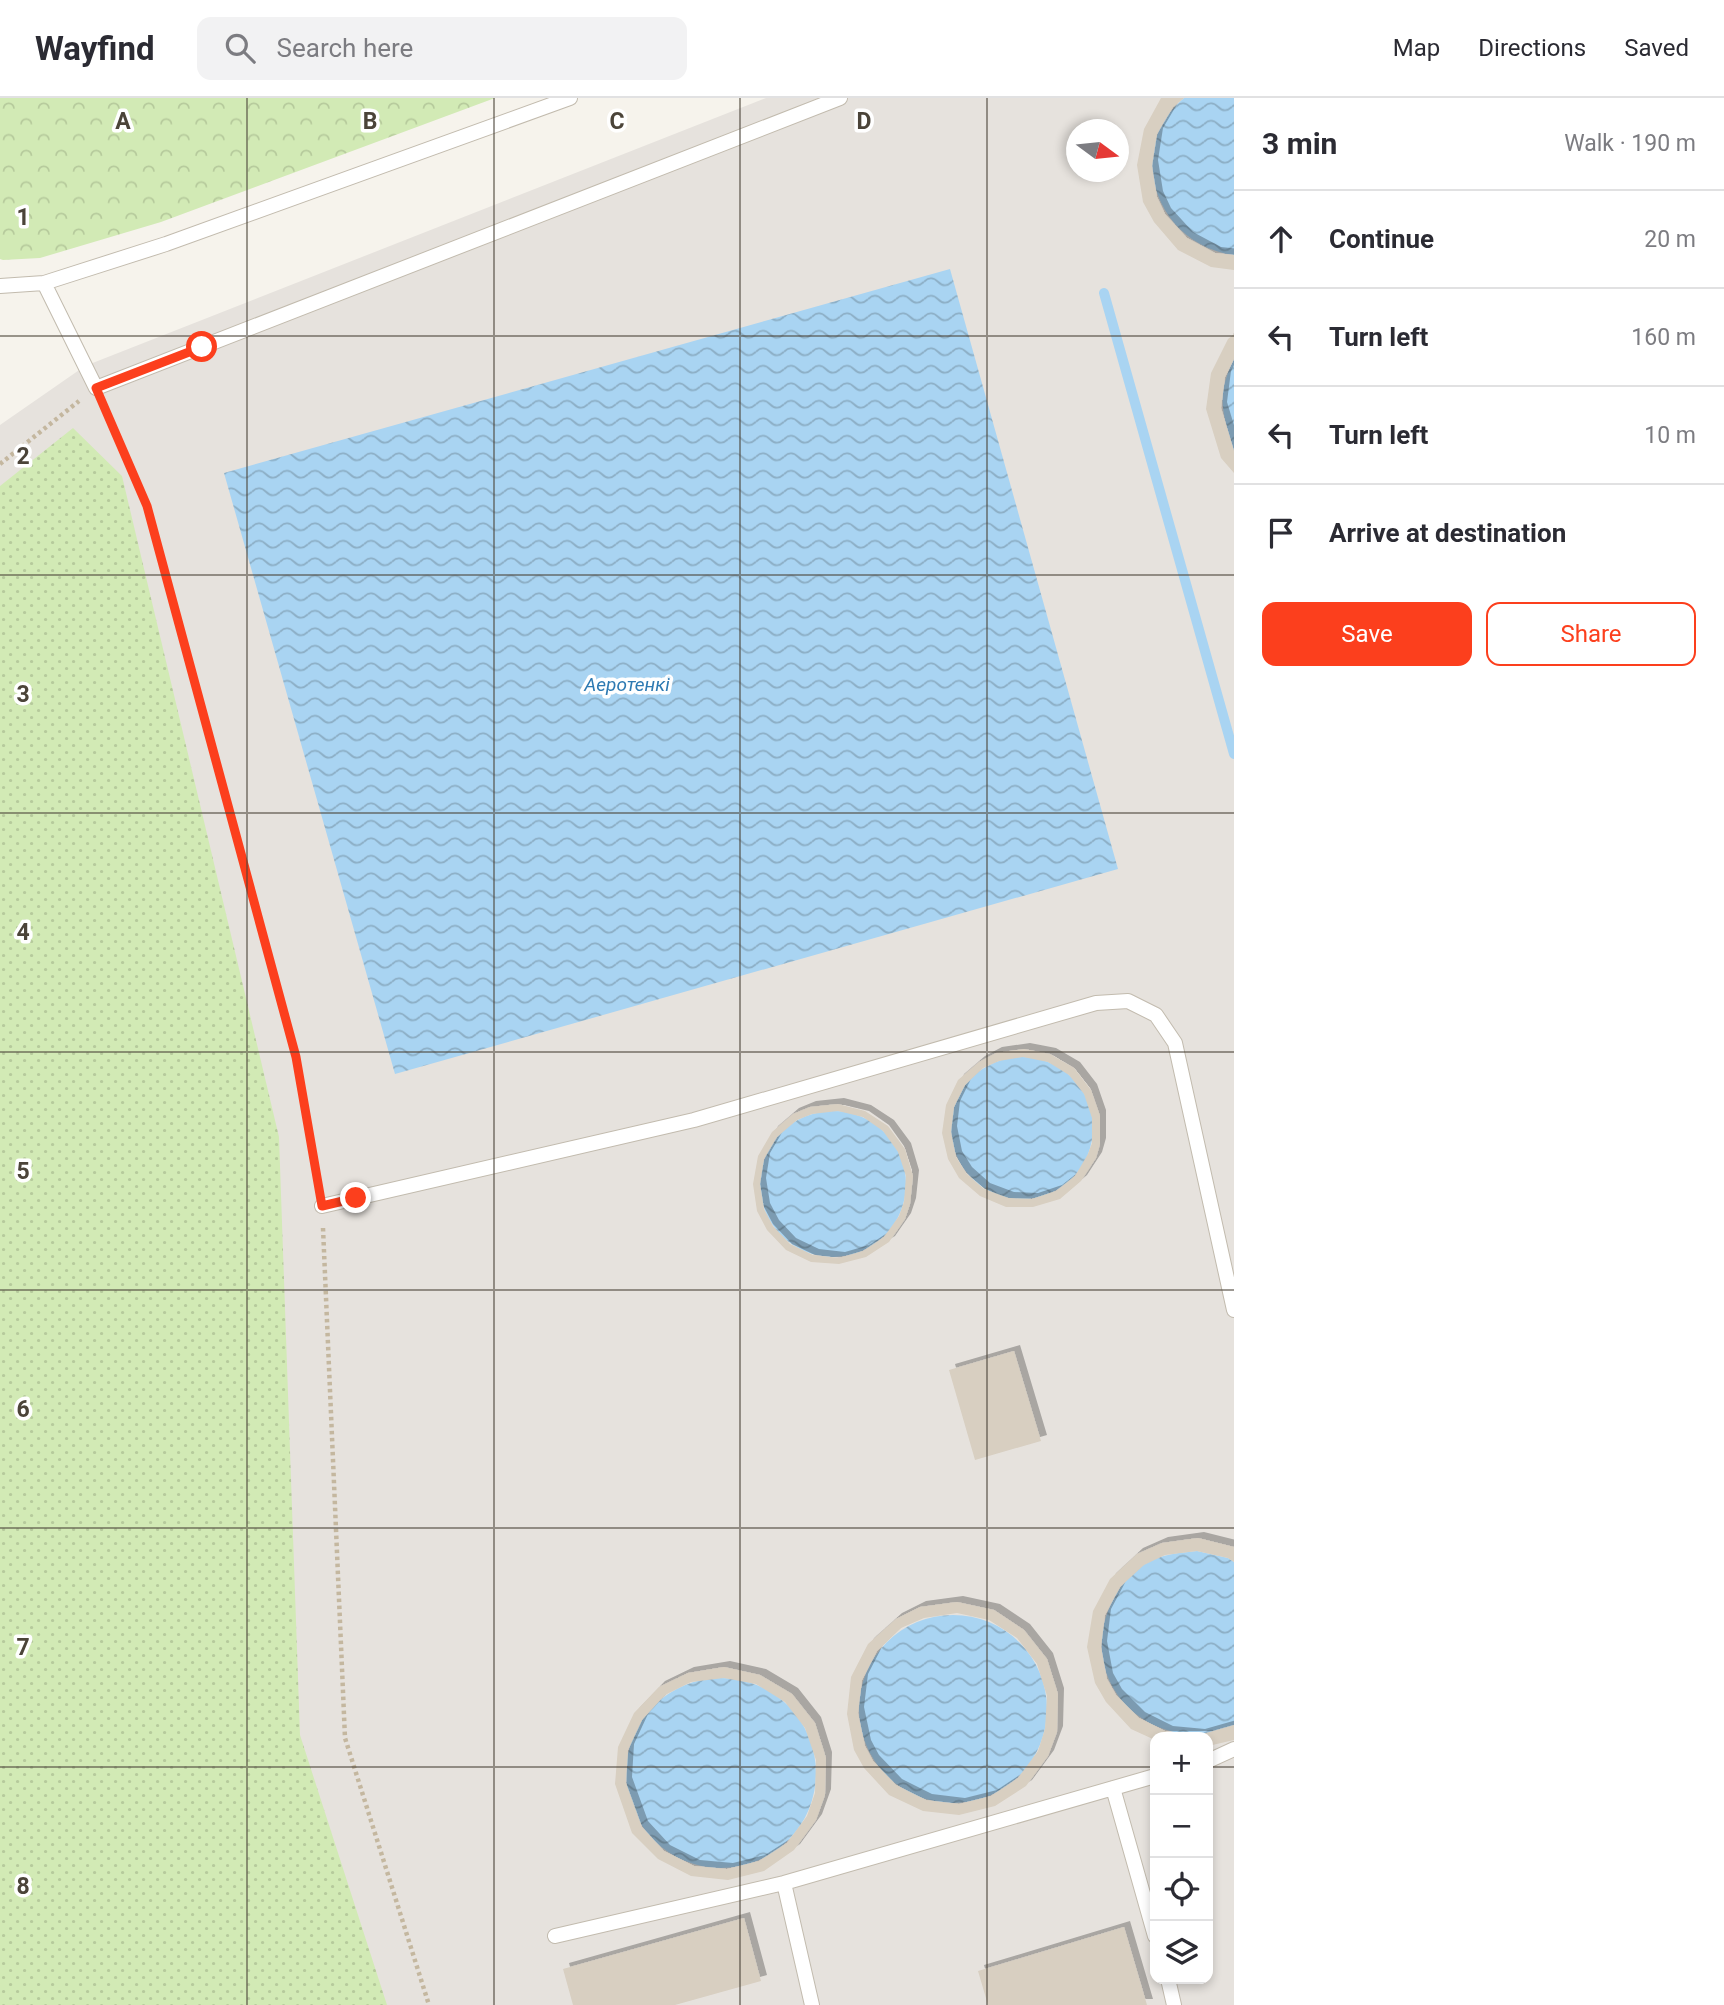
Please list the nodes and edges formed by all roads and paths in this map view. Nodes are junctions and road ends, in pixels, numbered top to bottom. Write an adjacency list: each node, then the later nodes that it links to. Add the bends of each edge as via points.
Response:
1 (570, 98): 3 (lane)
2 (839, 98): 5 (lane)
3 (44, 283): 4 (lane); 5 (lane)
4 (0, 286)
5 (96, 388): 6 (path); 7 (path, via 147,506 296,1057)
6 (0, 464)
7 (322, 1206): 8 (lane, via 694,1120 1096,1003 1128,1001 1156,1014 1175,1043); 17 (path, via 345,1738)
8 (1234, 1310)
9 (1234, 1749): 10 (lane)
10 (1213, 1759)
11 (1150, 1777): 12 (lane)
12 (1113, 1788): 13 (lane); 14 (lane)
13 (784, 1883): 15 (lane); 18 (lane)
14 (1151, 1921)
15 (555, 1936)
16 (1169, 1984): 19 (lane)
17 (429, 2005)
18 (813, 2005)
19 (1174, 2005)

